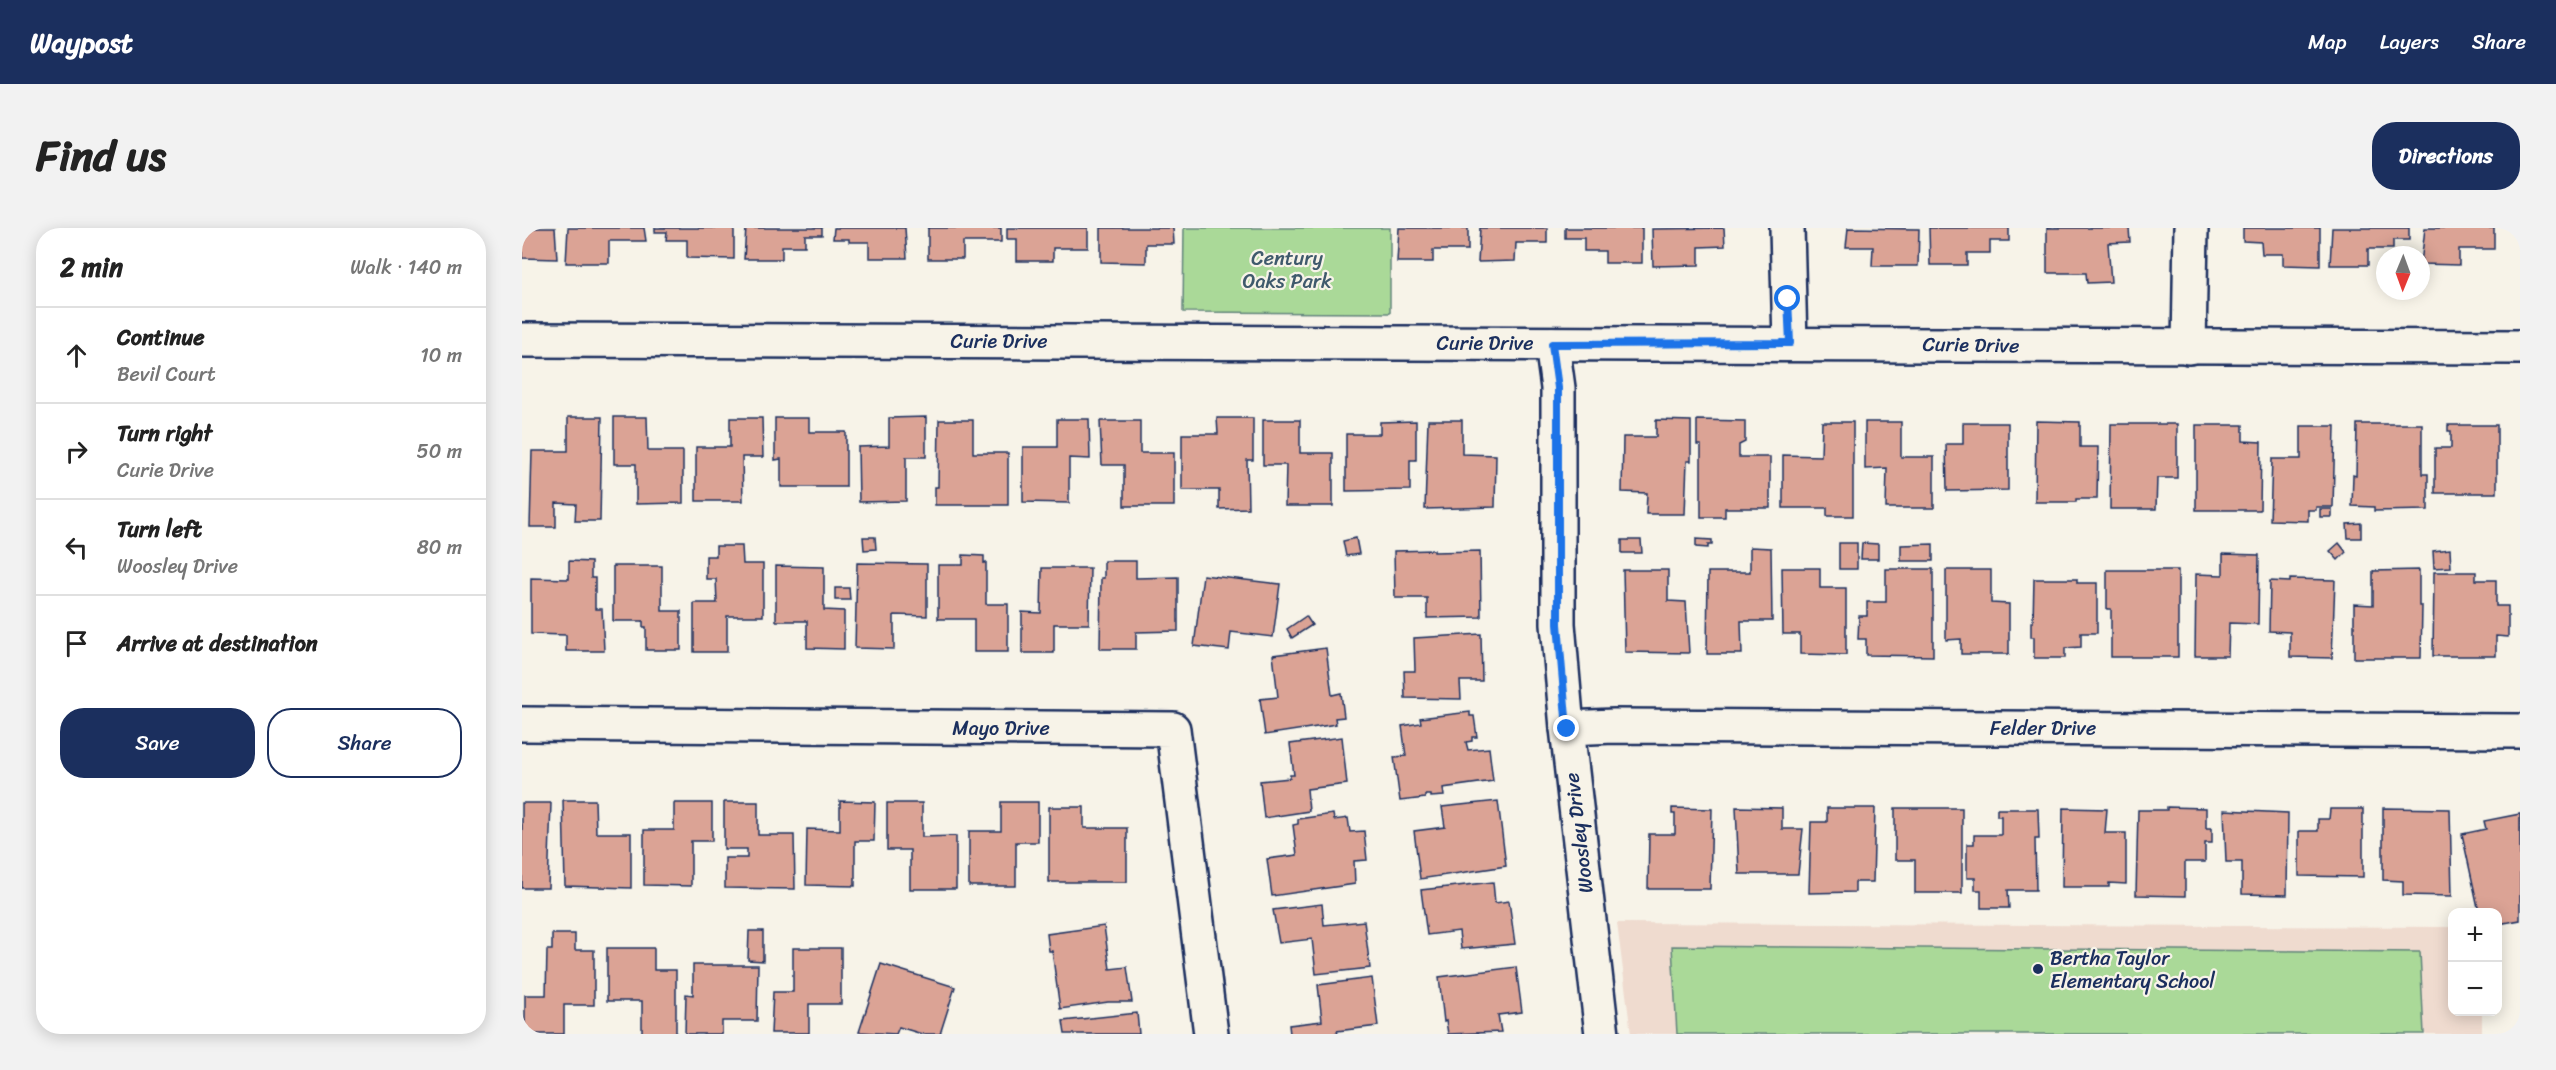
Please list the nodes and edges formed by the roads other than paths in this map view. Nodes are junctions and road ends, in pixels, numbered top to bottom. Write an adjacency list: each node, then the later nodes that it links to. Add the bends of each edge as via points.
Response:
1 (1787, 228): 4 (street)
2 (2191, 228): 6 (street)
3 (522, 340): 5 (street, Curie Drive)
4 (1790, 343): 5 (street, Curie Drive); 6 (street, Curie Drive)
5 (1552, 344): 9 (street, Woosley Drive, via 1558,388 1558,624)
6 (2189, 347): 7 (street, Curie Drive)
7 (2520, 347)
8 (522, 724): 11 (street, Mayo Drive, via 1173,729)
9 (1567, 729): 10 (street, Felder Drive, via 1637,726); 12 (street, Woosley Drive)
10 (2520, 731)
11 (1211, 1034)
12 (1602, 1034)

